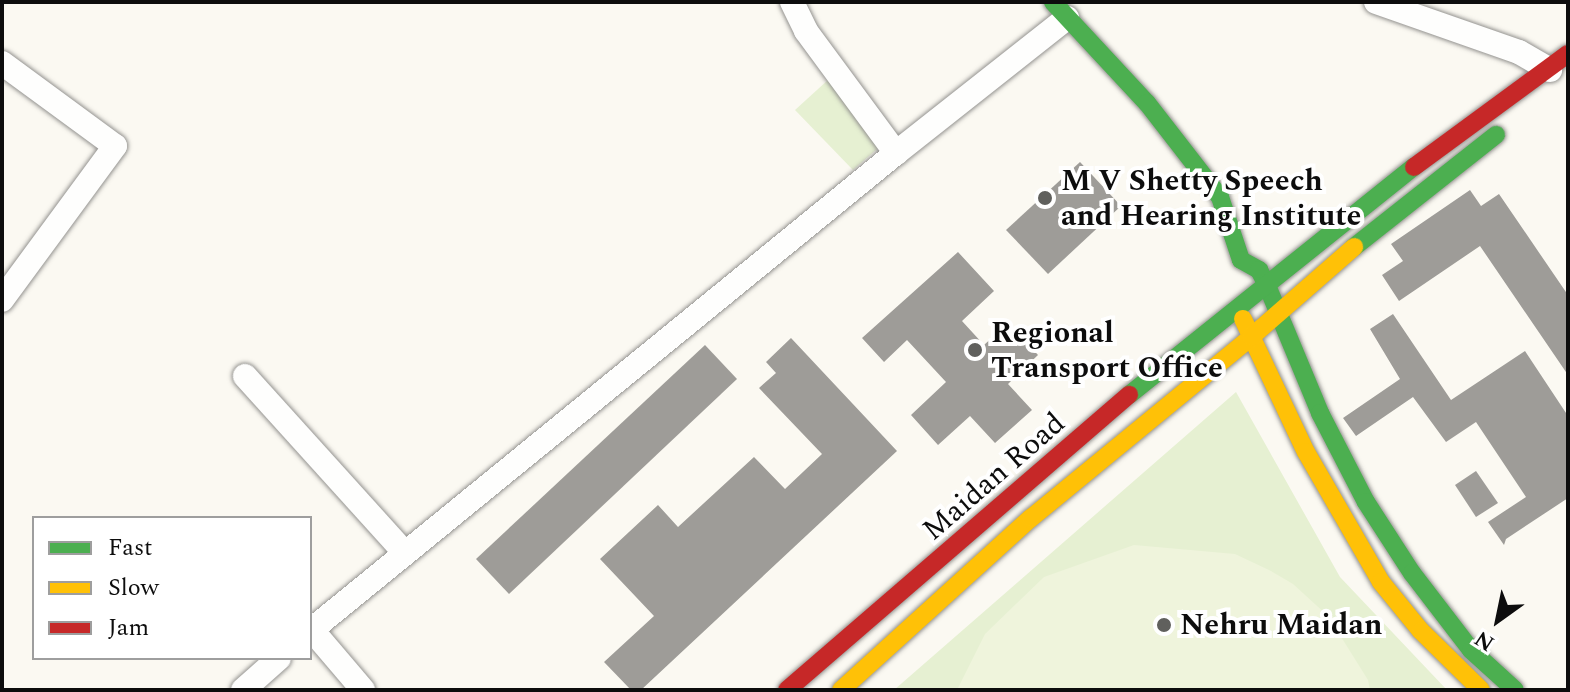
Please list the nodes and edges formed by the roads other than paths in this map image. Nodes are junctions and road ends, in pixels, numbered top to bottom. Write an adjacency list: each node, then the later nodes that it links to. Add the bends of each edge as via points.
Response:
1 (792, 2): 7 (street, via 806,31)
2 (1376, 2): 5 (street, via 1519,52)
3 (1060, 10): 7 (street); 8 (main road, via 1147,103 1220,197)
4 (2, 63): 11 (street, via 115,146)
5 (1560, 73): 9 (main road, Maidan Road, via 1359,208)
6 (1507, 127): 12 (main road, Maidan Road)
7 (896, 153): 15 (street)
8 (1241, 260): 9 (main road, via 1259,270); 10 (main road)
9 (1266, 283): 10 (main road, Maidan Road); 12 (main road)
10 (1234, 292): 13 (main road); 21 (main road, Maidan Road)
11 (2, 300)
12 (1279, 311): 13 (main road, Maidan Road); 24 (main road, via 1320,413 1366,502 1471,650)
13 (1251, 337): 22 (main road, Maidan Road, via 1031,518); 23 (main road, via 1306,452 1381,582)
14 (245, 376): 15 (street)
15 (404, 552): 16 (street)
16 (312, 629)
17 (312, 631): 20 (street)
18 (277, 660): 19 (street)
19 (243, 690)
20 (363, 690)
21 (787, 690)
22 (841, 690)
23 (1481, 690)
24 (1515, 690)

